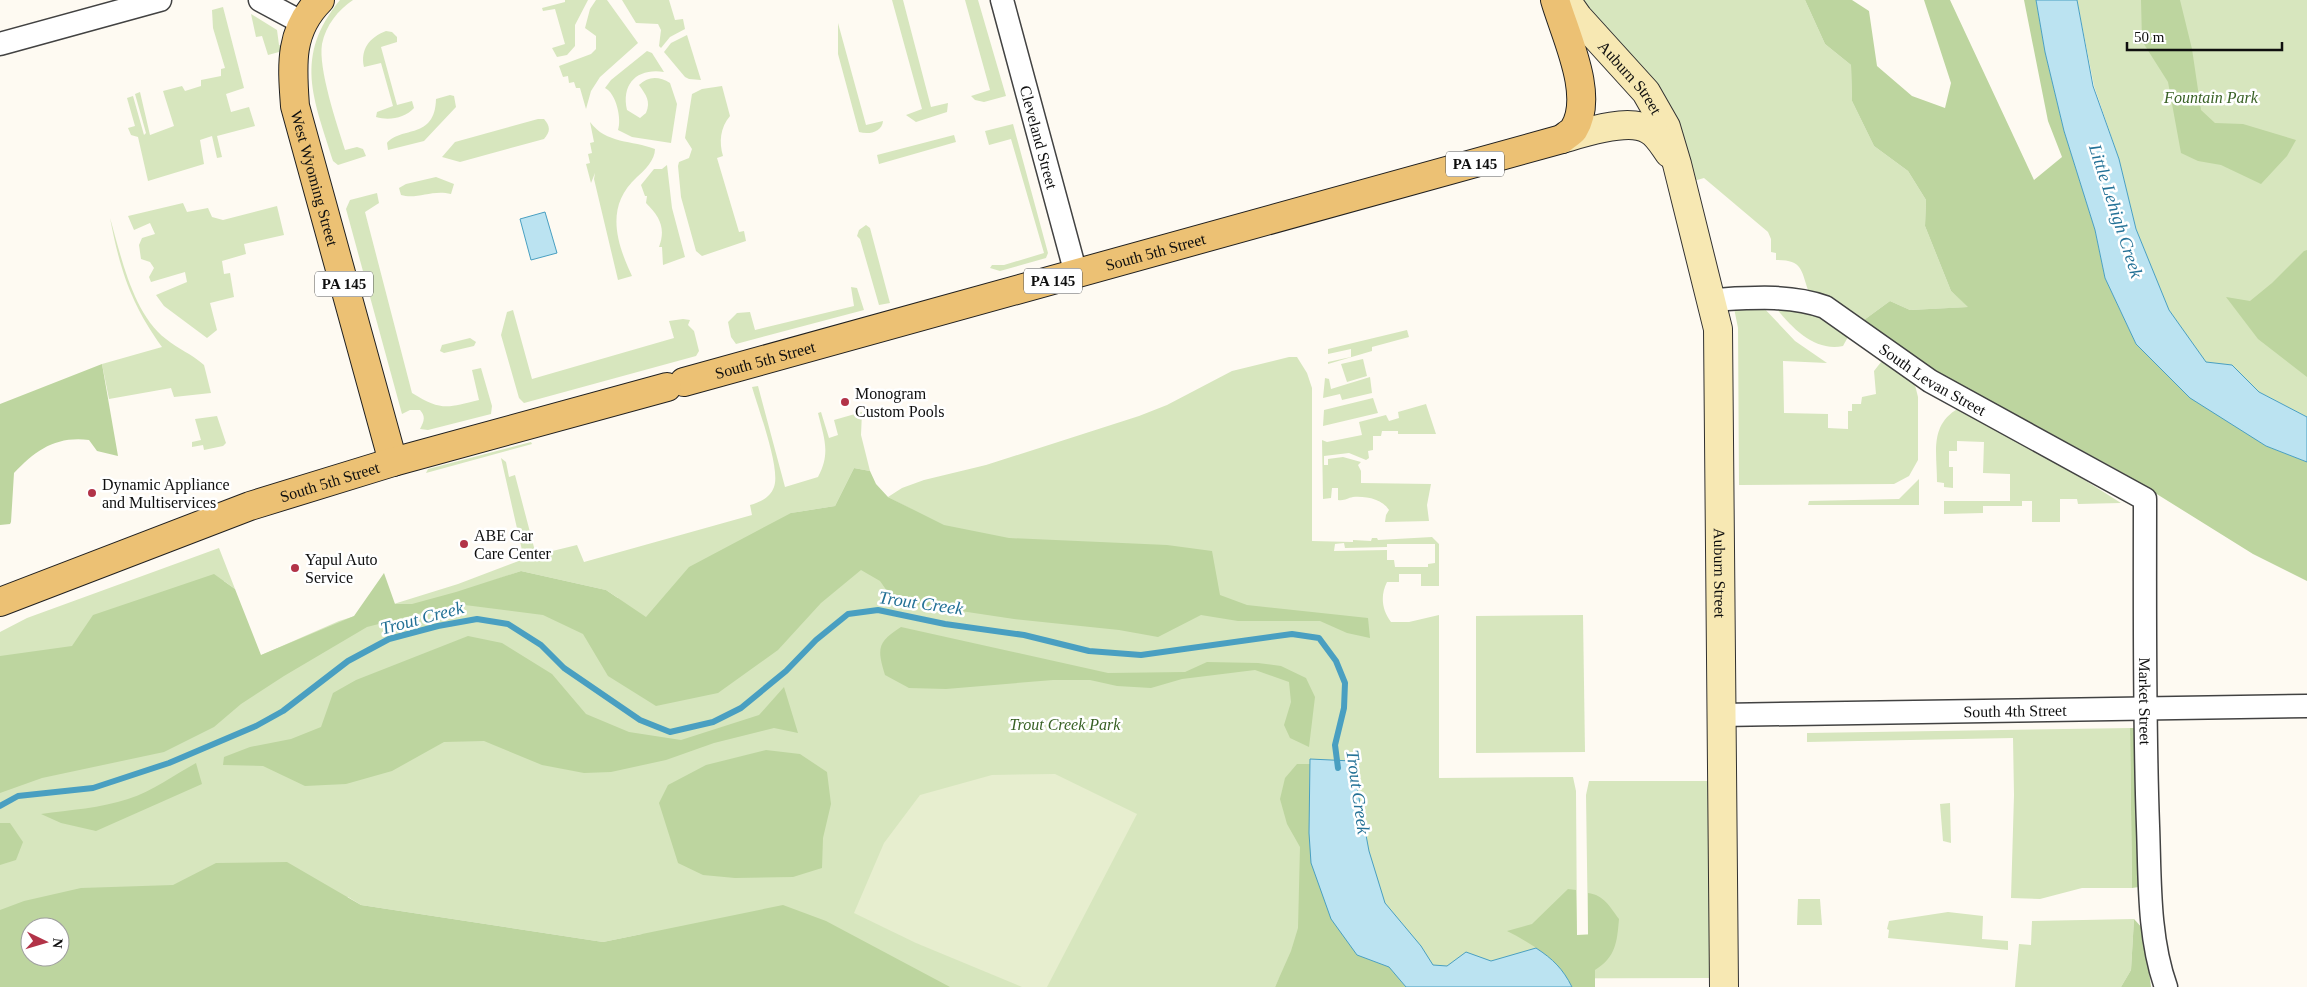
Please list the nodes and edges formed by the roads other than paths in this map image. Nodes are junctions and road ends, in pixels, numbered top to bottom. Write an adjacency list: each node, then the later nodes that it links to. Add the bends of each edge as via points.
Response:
1 (160, 0): 8 (street)
2 (260, 0): 7 (street)
3 (320, 0): 7 (main road, PA 145)
4 (1002, 0): 11 (street, Cleveland Street)
5 (1555, 0): 9 (main road, via 1579,79 1582,105 1573,129)
6 (1566, 0): 10 (street, Auburn Street, via 1646,92 1666,127)
7 (301, 22): 13 (main road, West Wyoming Street / PA 145, via 293,76 296,106)
8 (0, 44)
9 (1562, 139): 10 (street, Auburn Street, via 1613,126 1647,128); 11 (main road, South 5th Street / PA 145)
10 (1677, 164): 12 (street, Auburn Street)
11 (1076, 274): 13 (main road, South 5th Street / PA 145)
12 (1712, 300): 14 (street, South Levan Street, via 1789,299 1825,307 1930,381); 18 (street, Auburn Street, via 1718,329)
13 (394, 462): 15 (main road, South 5th Street / PA 145, via 250,506)
14 (2144, 499): 17 (street, Market Street)
15 (0, 602)
16 (2307, 706): 17 (street, South 4th Street)
17 (2144, 709): 18 (street, South 4th Street); 20 (street, Market Street, via 2151,903 2160,970)
18 (1721, 715): 19 (street, Auburn Street)
19 (1724, 987)
20 (2166, 987)

